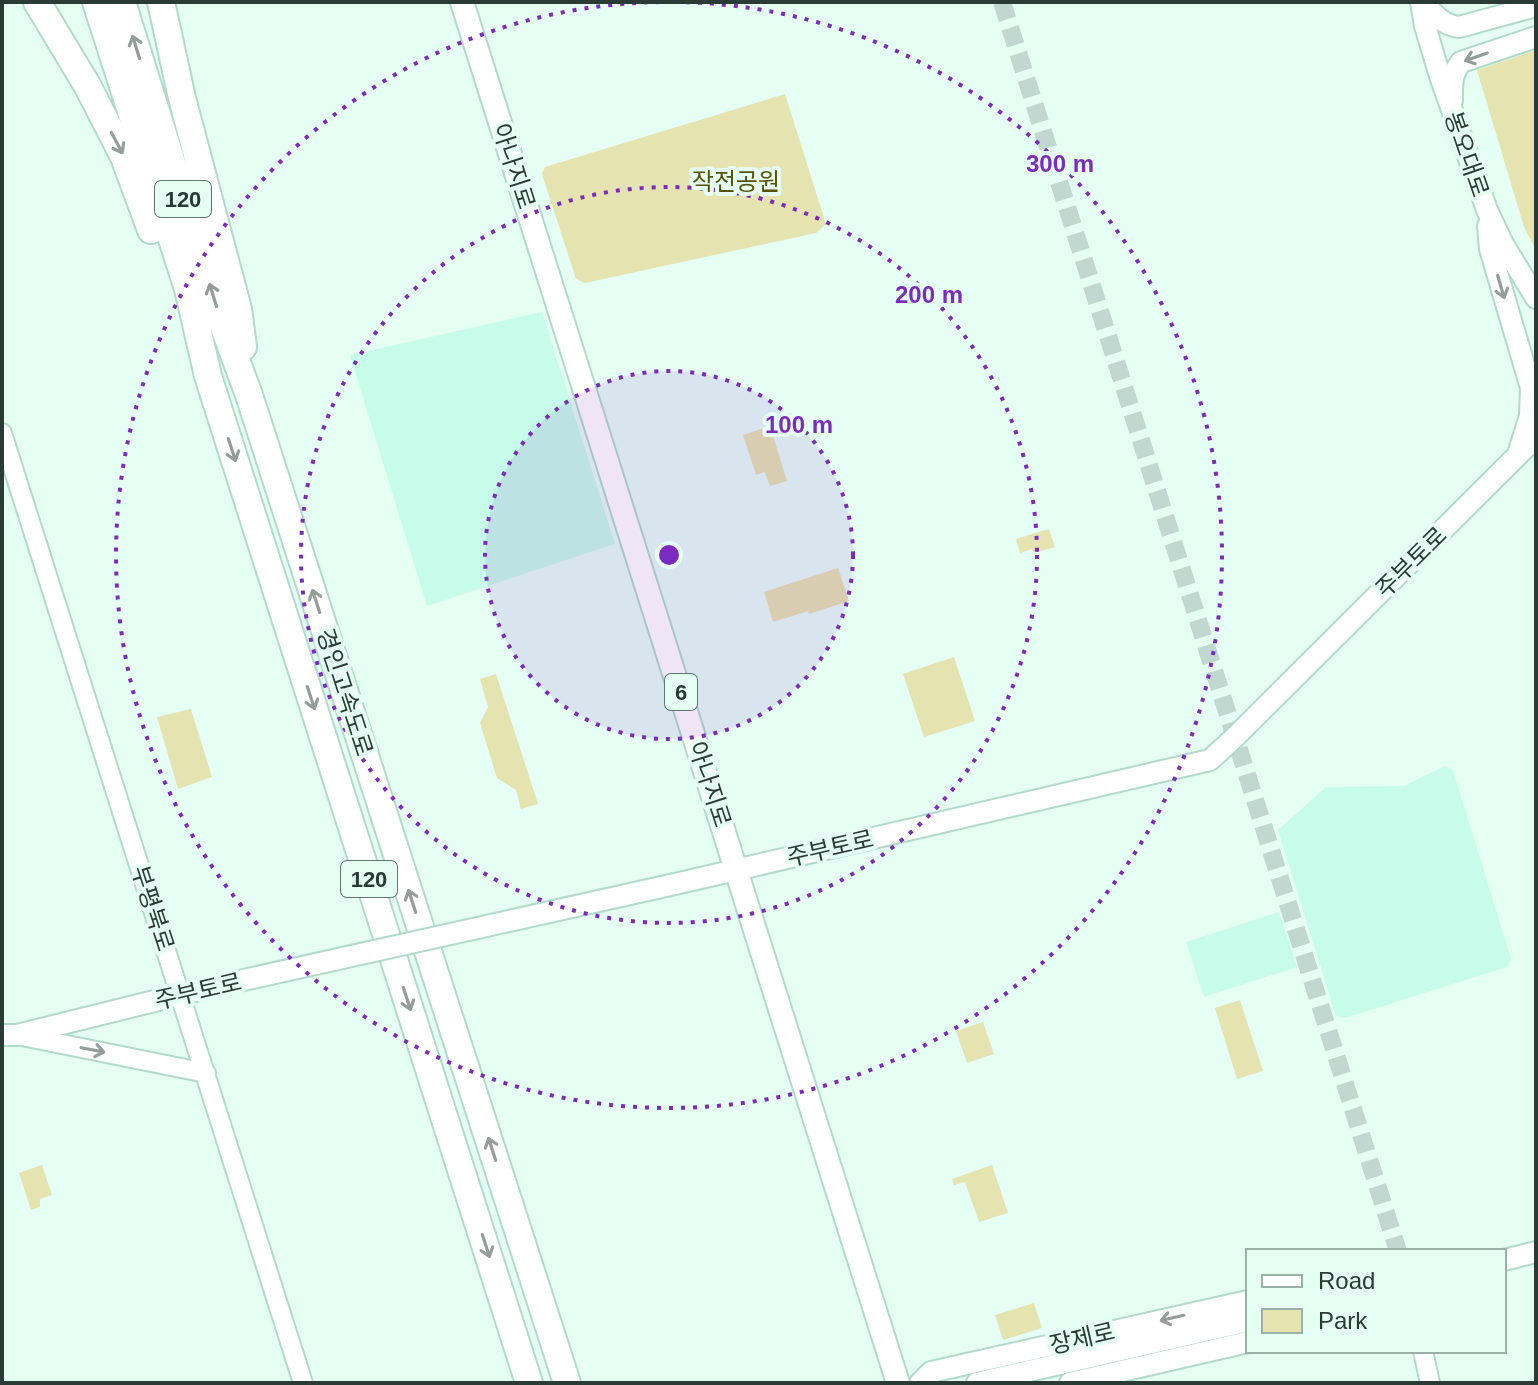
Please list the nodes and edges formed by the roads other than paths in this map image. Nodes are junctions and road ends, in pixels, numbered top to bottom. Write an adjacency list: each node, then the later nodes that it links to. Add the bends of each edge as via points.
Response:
1 (37, 2): 12 (highway, one-way to 12, via 124,157)
2 (96, 2): 12 (highway, 경인고속도로 / 120, via 188,289)
3 (122, 2): 13 (highway, 경인고속도로 / 120, one-way to 3)
4 (161, 2): 13 (highway, via 238,309)
5 (462, 2): 17 (main road, 아나지로 / 6)
6 (1419, 2): 7 (main road, via 1441,21 1459,27); 9 (main road, 봉오대로)
7 (1536, 6)
8 (1536, 37): 9 (main road, one-way to 9, via 1461,62 1452,78)
9 (1452, 108): 10 (main road, 봉오대로)
10 (1487, 210): 11 (main road, 봉오대로); 16 (main road, one-way to 16, via 1490,249 1531,388 1530,416)
11 (1536, 298)
12 (208, 376): 28 (highway, 경인고속도로 / 120, one-way to 28)
13 (249, 395): 29 (highway, 경인고속도로 / 120, one-way to 13)
14 (2, 433): 18 (street, 부평북로)
15 (1536, 437): 16 (main road, 주부토로)
16 (1518, 454): 17 (main road, 주부토로, via 1210,760)
17 (737, 870): 18 (main road, 주부토로, bridge); 30 (main road, 아나지로 / 6)
18 (180, 994): 19 (main road, 주부토로); 20 (street, 부평북로)
19 (9, 1035): 20 (street, one-way to 20)
20 (206, 1073): 27 (street, 부평북로)
21 (1536, 1252): 22 (main road)
22 (1506, 1260)
23 (1246, 1301): 31 (main road, 장제로, one-way to 31, via 931,1372)
24 (1246, 1321): 32 (main road, 장제로)
25 (1246, 1342): 33 (main road, 장제로)
26 (1423, 1353): 34 (street)
27 (303, 1383)
28 (529, 1383)
29 (567, 1383)
30 (898, 1383)
31 (920, 1383)
32 (977, 1383)
33 (1070, 1383)
34 (1430, 1383)

